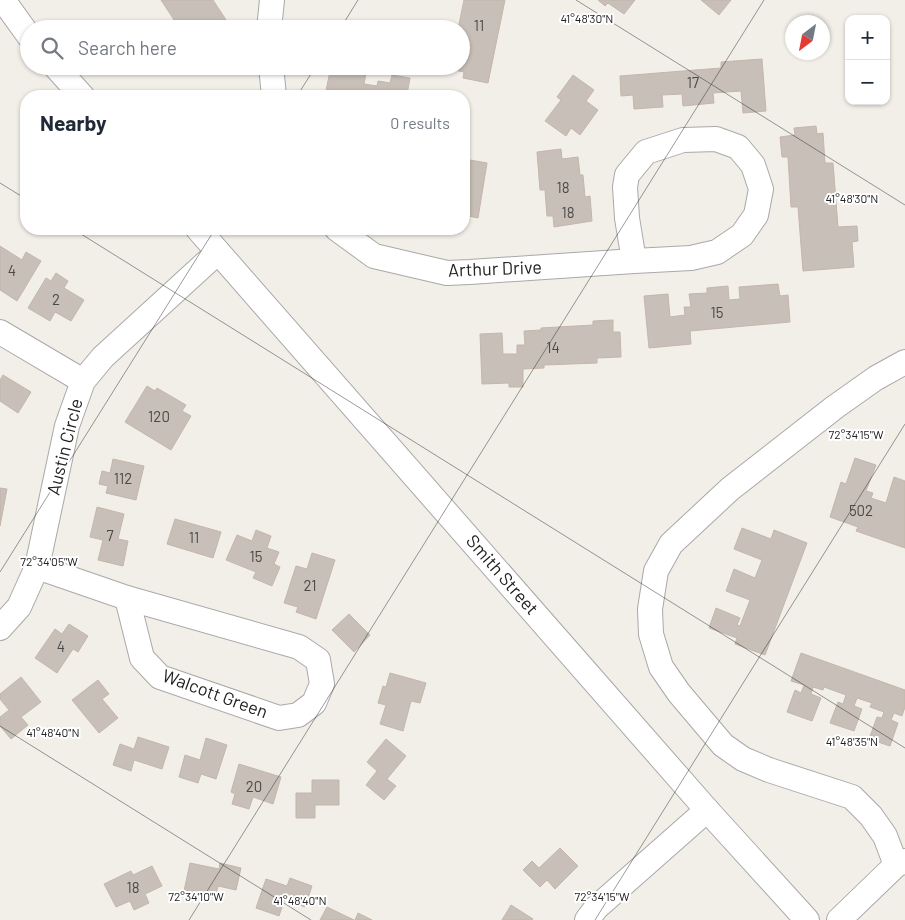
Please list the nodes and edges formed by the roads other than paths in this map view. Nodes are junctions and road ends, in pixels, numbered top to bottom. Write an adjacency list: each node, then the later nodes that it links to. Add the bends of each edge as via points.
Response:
1 (3, 0): 4 (street)
2 (272, 0): 3 (street)
3 (271, 20)
4 (20, 24)
5 (63, 75): 7 (street)
6 (272, 75): 8 (street)
7 (77, 90)
8 (273, 90)
9 (203, 235): 11 (street, Smith Street)
10 (345, 235): 12 (street, Arthur Drive, via 374,256 447,273)
11 (218, 252): 15 (street, Austin Circle, via 103,357); 19 (street, Smith Street)
12 (634, 261): 12 (street, Arthur Drive, via 691,258 717,252 742,235 756,215 761,189 753,164 738,147 716,139 682,140 646,152 627,175 627,218)
13 (0, 332): 15 (street)
14 (905, 362): 20 (street, via 835,407 730,489 671,544 656,571 650,610 651,634 661,667 723,745 743,759 852,797 871,816)
15 (82, 381): 16 (street, Austin Circle, via 67,426)
16 (37, 567): 17 (street, Walcott Green); 18 (street, Austin Circle, via 19,607)
17 (128, 598): 17 (street, Walcott Green, via 299,647 318,660 322,684 314,703 298,715 279,718 160,677 142,658)
18 (0, 628)
19 (707, 810): 21 (street, via 596,908); 22 (street, Smith Street)
20 (900, 863): 23 (street)
21 (587, 920)
22 (807, 920)
23 (839, 920)

